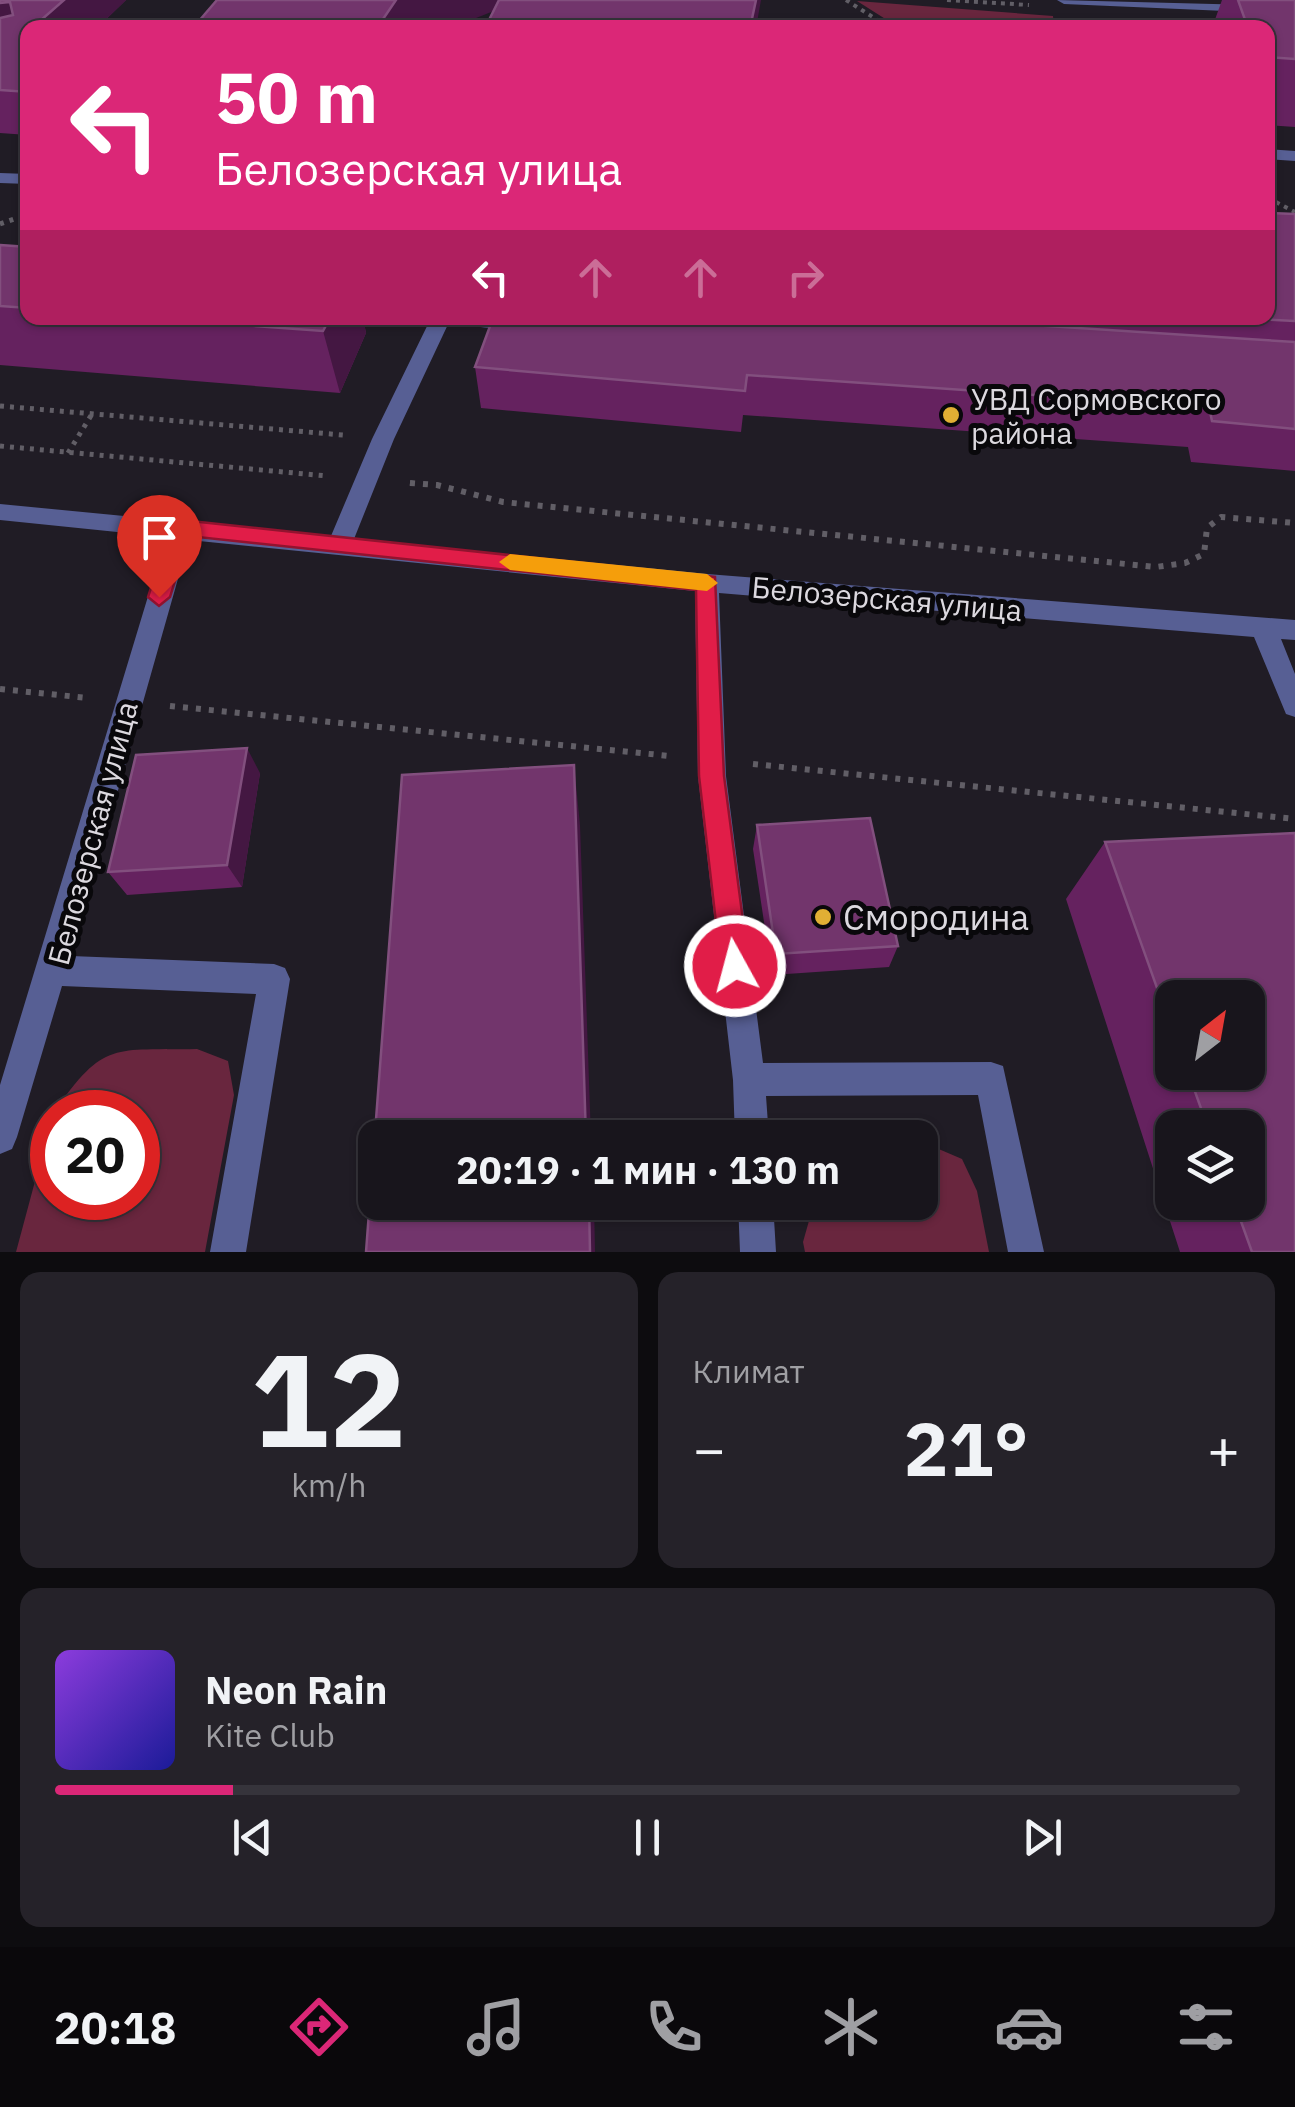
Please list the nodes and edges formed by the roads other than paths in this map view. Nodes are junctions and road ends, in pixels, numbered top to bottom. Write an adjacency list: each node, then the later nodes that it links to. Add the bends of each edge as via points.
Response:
1 (543, 0): 4 (street)
2 (1064, 0): 3 (street)
3 (1295, 10)
4 (497, 20)
5 (438, 325): 8 (street)
6 (0, 512): 7 (street, Белозерская улица)
7 (181, 528): 8 (street, Белозерская улица); 13 (street, Белозерская улица)
8 (340, 544): 9 (street, Белозерская улица)
9 (707, 583): 10 (street, Белозерская улица); 14 (street, via 712,760)
10 (1264, 629): 11 (street, Белозерская улица); 12 (street)
11 (1295, 630)
12 (1295, 706)
13 (54, 971): 16 (street, Белозерская улица); 18 (street, via 274,978)
14 (749, 1080): 15 (street); 20 (street, via 991,1078)
15 (751, 1120)
16 (0, 1136)
17 (756, 1220): 19 (street)
18 (228, 1252)
19 (758, 1252)
20 (1026, 1252)

